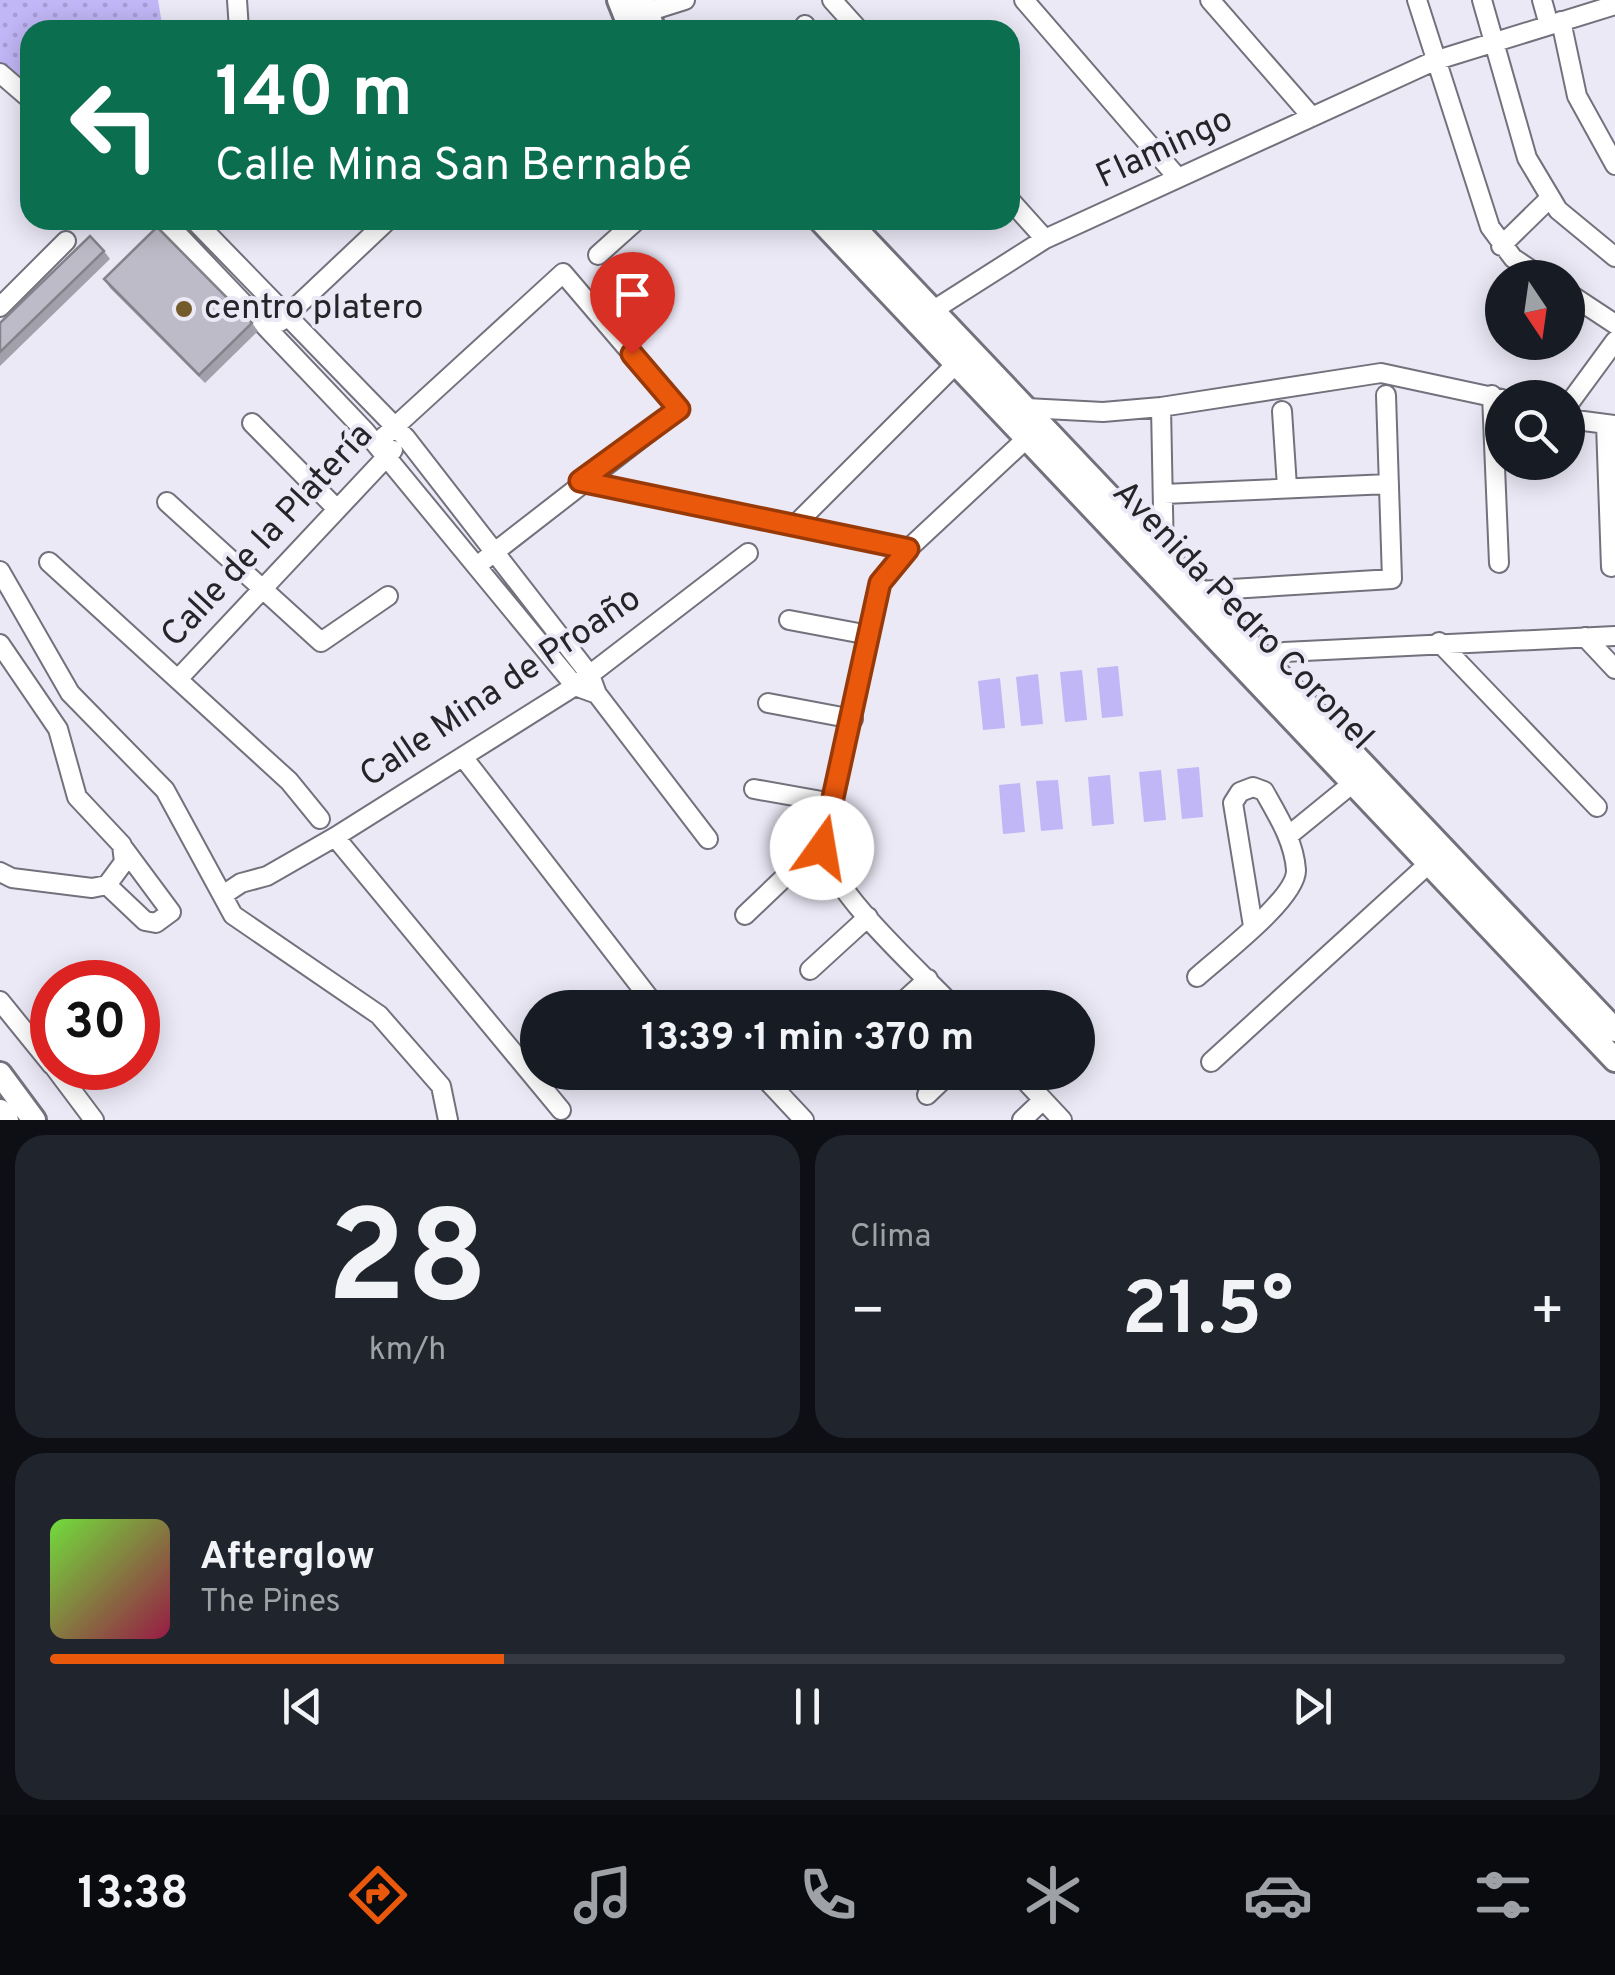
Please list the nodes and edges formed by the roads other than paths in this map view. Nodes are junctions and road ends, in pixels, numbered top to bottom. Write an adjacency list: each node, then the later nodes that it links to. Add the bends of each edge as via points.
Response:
1 (619, 0): 11 (main road)
2 (686, 0): 11 (street)
3 (832, 0): 12 (street)
4 (1024, 0): 20 (street)
5 (1210, 0): 18 (street)
6 (1417, 0): 15 (street)
7 (1482, 0): 14 (street)
8 (1542, 0): 13 (street)
9 (1592, 5): 10 (street, Flamingo); 13 (street, Flamingo)
10 (1615, 5)
11 (644, 18)
12 (850, 20)
13 (1555, 23): 14 (street, Flamingo); 19 (street, via 1577,96)
14 (1493, 42): 15 (street, Flamingo); 21 (street, via 1527,158)
15 (1434, 61): 18 (street, Flamingo); 30 (street)
16 (0, 73): 17 (street)
17 (20, 90)
18 (1312, 117): 20 (street, Flamingo)
19 (1615, 166)
20 (1178, 178): 28 (street, Flamingo)
21 (1550, 198): 30 (street); 32 (street)
22 (1020, 211): 28 (street)
23 (174, 230): 39 (street)
24 (204, 230): 37 (street)
25 (377, 230): 37 (street)
26 (626, 230): 31 (street)
27 (850, 232): 36 (main road, Avenida Pedro Coronel); 41 (main road, Avenida Pedro Coronel)
28 (1046, 240): 36 (street, Flamingo)
29 (66, 242): 35 (street)
30 (1501, 246): 33 (street)
31 (598, 255)
32 (1615, 257)
33 (1519, 260)
34 (1585, 304): 38 (street)
35 (0, 307)
36 (932, 310): 46 (main road, Avenida Pedro Coronel)
37 (289, 314): 39 (street); 51 (street)
38 (1615, 324)
39 (273, 329): 53 (street)
40 (1615, 341): 42 (street)
41 (955, 365): 52 (main road, Avenida Pedro Coronel); 61 (street)
42 (1585, 382)
43 (1386, 394): 56 (street)
44 (1485, 395): 45 (street, via 1381,373)
45 (1161, 406): 46 (street, via 1103,412); 58 (street)
46 (1026, 408): 65 (main road, Avenida Pedro Coronel)
47 (1282, 411): 57 (street)
48 (1585, 421): 50 (street)
49 (252, 423): 60 (street)
50 (1610, 424): 69 (street)
51 (401, 432): 53 (street, Calle de la Platería); 55 (street, Calle de la Platería, via 563,272 679,409); 63 (street)
52 (1026, 440): 62 (street); 71 (main road, Avenida Pedro Coronel)
53 (381, 451): 60 (street, Calle de la Platería); 68 (street)
54 (1498, 480): 67 (street)
55 (580, 481): 61 (street); 63 (street)
56 (1389, 484): 57 (street); 73 (street, via 1392,579)
57 (1287, 487): 58 (street)
58 (1164, 494): 65 (street)
59 (167, 502): 72 (street)
60 (337, 509): 72 (street, Calle de la Platería)
61 (796, 524): 62 (street)
62 (908, 549): 76 (street, via 880,583)
63 (493, 552): 68 (street); 84 (street)
64 (748, 553): 84 (street, Calle Mina de Proaño)
65 (1165, 554): 71 (street); 73 (main road, Avenida Pedro Coronel)
66 (50, 562): 83 (street)
67 (1499, 563)
68 (478, 565): 84 (street)
69 (1610, 567)
70 (0, 571): 101 (street, via 70,692 166,790)
71 (1157, 578): 88 (main road, Avenida Pedro Coronel)
72 (262, 591): 74 (street, via 321,642); 83 (street, Calle de la Platería)
73 (1200, 591): 81 (main road, Avenida Pedro Coronel)
74 (388, 596)
75 (789, 620): 76 (street)
76 (869, 635): 86 (street)
77 (1615, 636): 78 (street)
78 (1584, 637): 79 (street); 82 (street)
79 (1439, 642): 81 (street); 91 (street)
80 (0, 644): 96 (street, via 58,729 76,797)
81 (1264, 658): 98 (main road, Avenida Pedro Coronel)
82 (1615, 669)
83 (178, 679): 92 (street, via 289,781)
84 (583, 681): 87 (street, Calle Mina de Proaño); 95 (street)
85 (768, 703): 86 (street)
86 (853, 719): 90 (street)
87 (463, 757): 94 (street, Calle Mina de Proaño); 108 (street)
88 (1353, 783): 93 (street); 98 (main road, Avenida Pedro Coronel)
89 (754, 789): 90 (street)
90 (833, 803): 97 (street)
91 (1597, 807)
92 (320, 819)
93 (1288, 836): 104 (street, via 1296,872 1292,889); 104 (street, via 1264,791 1240,792 1234,803)
94 (335, 837): 101 (street, Calle Mina de Proaño); 123 (street)
95 (708, 840)
96 (122, 845): 100 (street, via 124,862); 100 (street, via 171,912 156,923 146,921)
97 (822, 848): 102 (street); 103 (street)
98 (1437, 856): 112 (main road, Avenida Pedro Coronel); 114 (main road, Avenida Pedro Coronel); 115 (street)
99 (0, 872): 100 (street)
100 (99, 887)
101 (223, 895): 128 (street, via 256,934 379,1015 440,1086)
102 (745, 915)
103 (868, 917): 105 (street); 107 (street)
104 (1253, 926): 106 (street)
105 (810, 970)
106 (1197, 977)
107 (928, 980): 109 (street); 110 (street)
108 (643, 990)
109 (917, 990)
110 (938, 990)
111 (0, 1001): 113 (street)
112 (1615, 1030)
113 (30, 1037)
114 (1615, 1060)
115 (1210, 1062)
116 (0, 1074): 126 (main road)
117 (72, 1090): 127 (street)
118 (776, 1090): 129 (street)
119 (932, 1090): 121 (street)
120 (1033, 1090): 122 (street)
121 (927, 1095)
122 (1042, 1100): 130 (street); 131 (street)
123 (561, 1110)
124 (0, 1111): 125 (main road)
125 (7, 1120)
126 (34, 1120)
127 (94, 1120)
128 (448, 1120)
129 (804, 1120)
130 (1022, 1120)
131 (1062, 1120)

